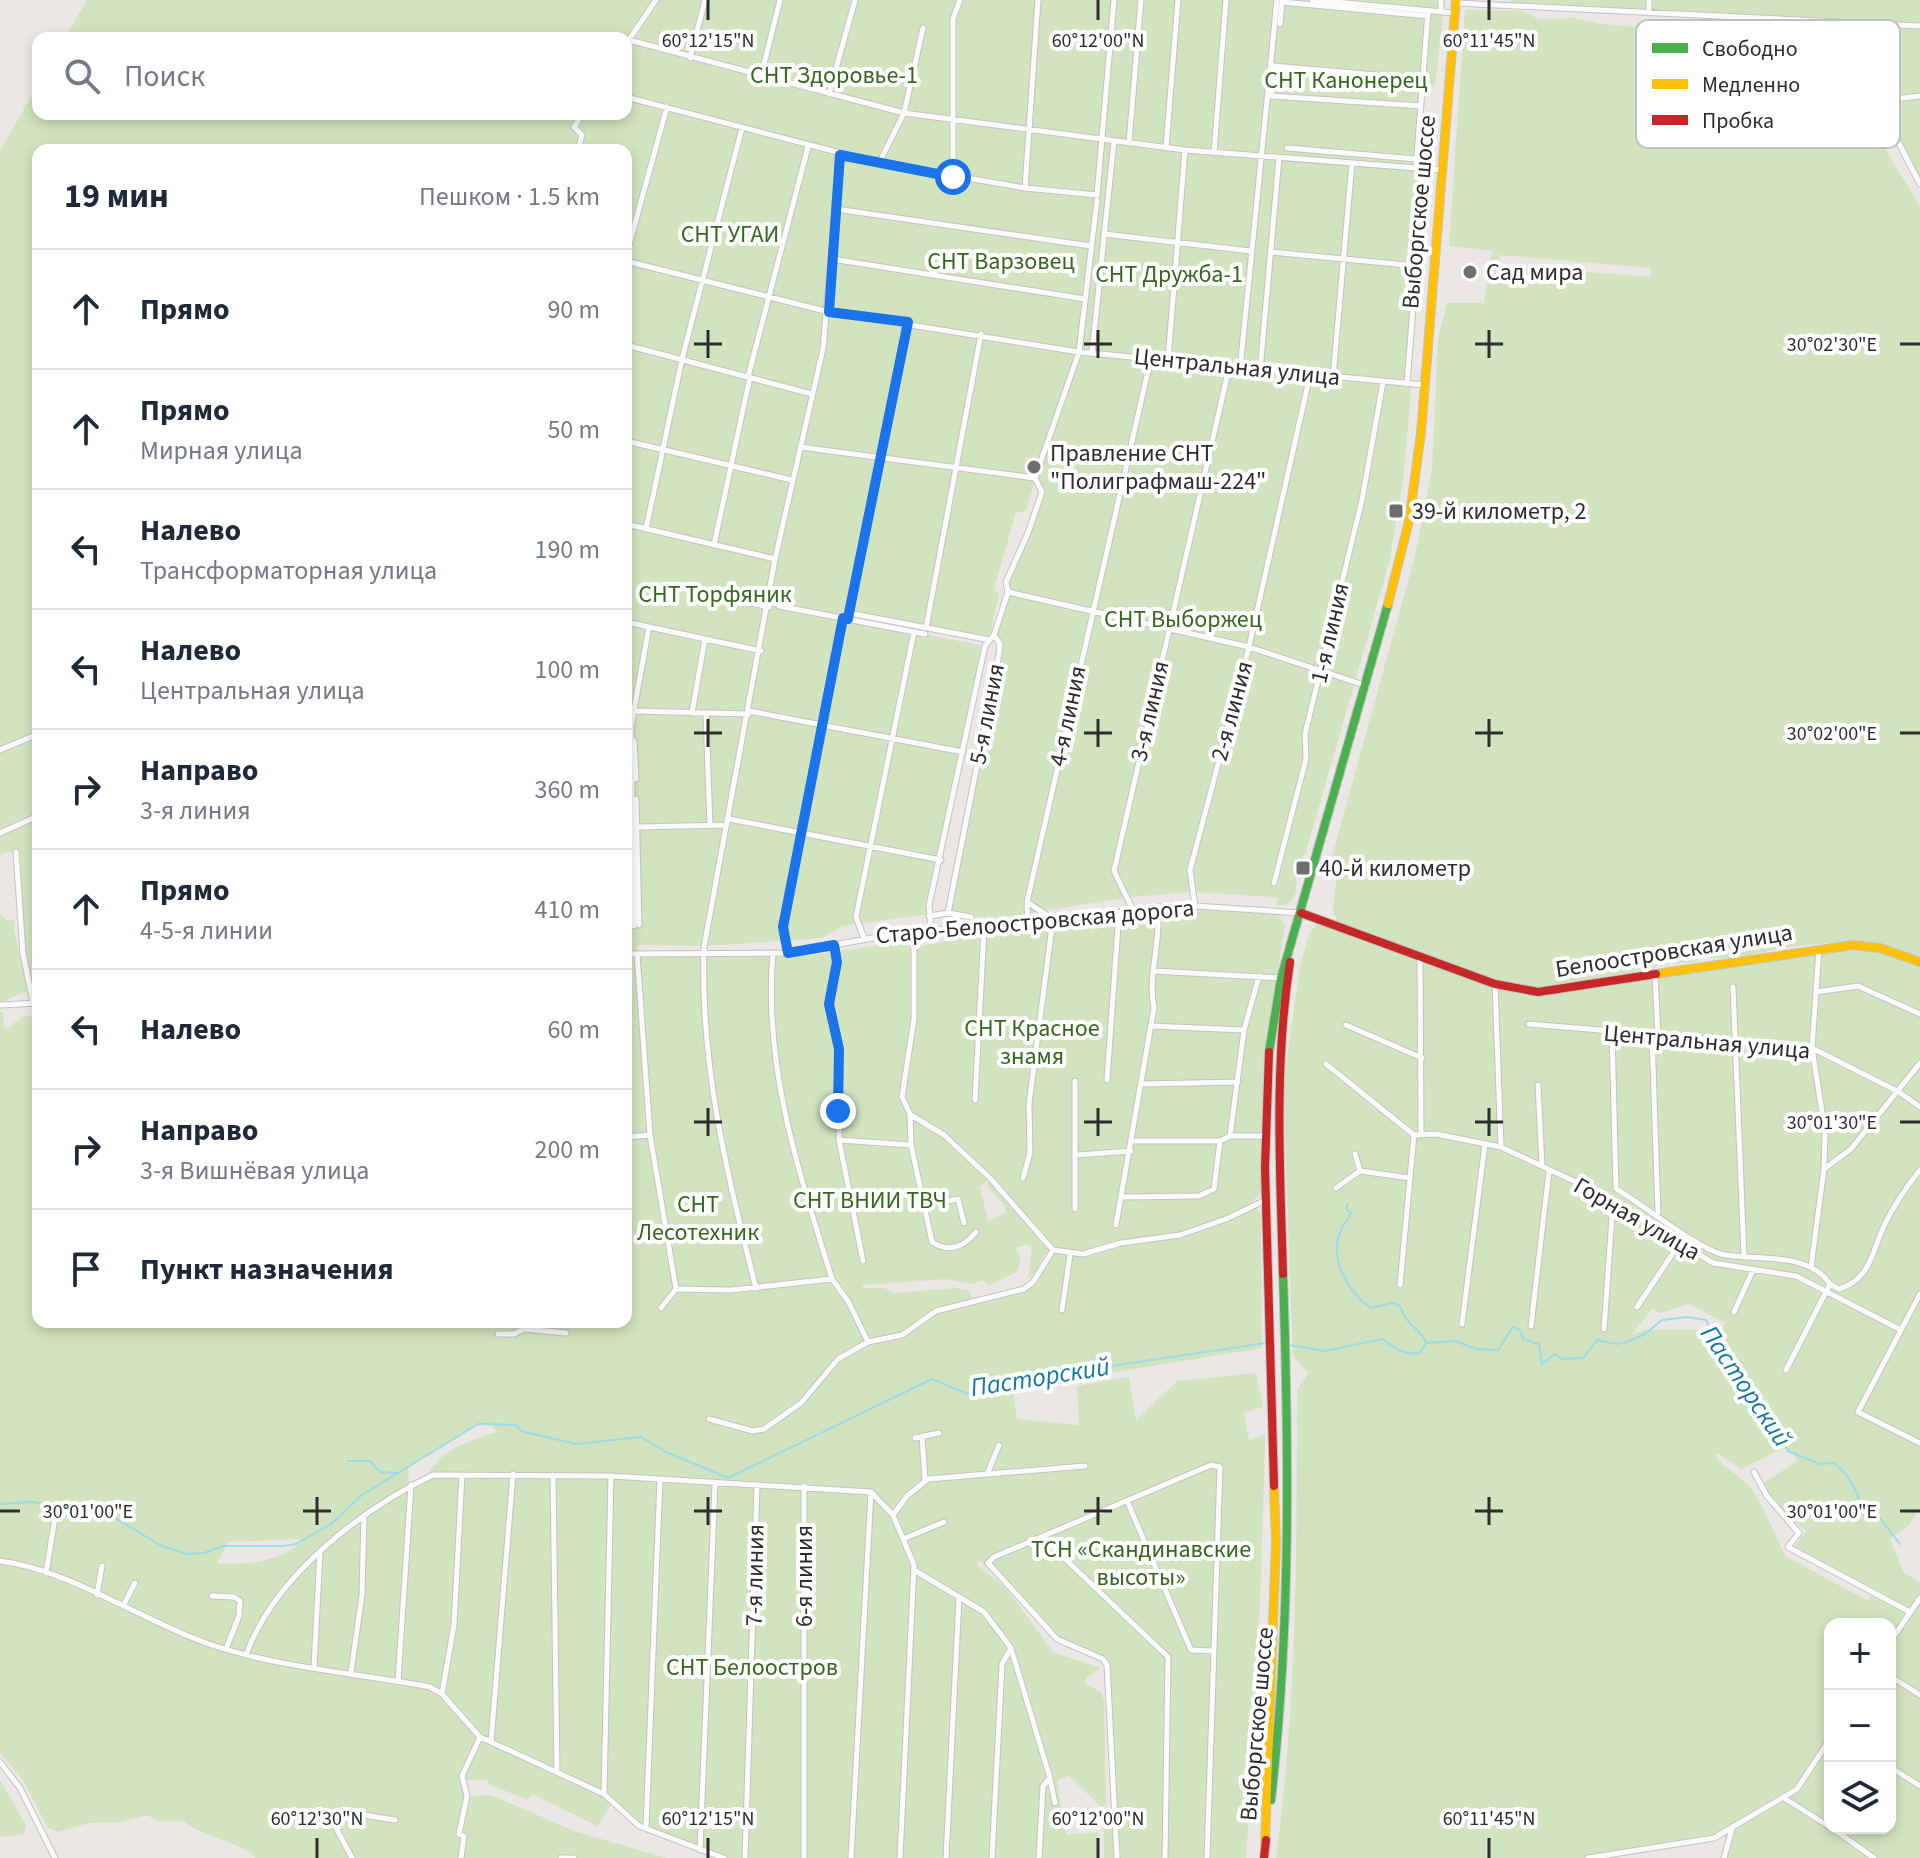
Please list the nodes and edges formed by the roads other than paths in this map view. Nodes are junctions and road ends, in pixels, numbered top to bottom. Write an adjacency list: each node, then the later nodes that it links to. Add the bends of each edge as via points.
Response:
1 (656, 0): 25 (street)
2 (705, 0): 27 (street)
3 (780, 0): 29 (street)
4 (855, 0): 31 (street)
5 (960, 0): 38 (street, via 953,19)
6 (1038, 0): 41 (street)
7 (1114, 0): 42 (street)
8 (1141, 0): 44 (street)
9 (1178, 0): 48 (street)
10 (1226, 0): 51 (street)
11 (1277, 0): 28 (street)
12 (1312, 0): 15 (street)
13 (1441, 0): 17 (street)
14 (1649, 0): 18 (street)
15 (1361, 2): 19 (street)
16 (1456, 5): 17 (street); 18 (street); 60 (main road, Выборгское шоссе)
17 (1441, 12): 19 (street)
18 (1649, 13): 20 (street)
19 (1428, 14): 21 (street, via 1282,2); 30 (street)
20 (1778, 20)
21 (1280, 24)
22 (1900, 25): 23 (street)
23 (1920, 26)
24 (923, 28): 37 (street)
25 (632, 35)
26 (632, 43): 27 (street)
27 (690, 58): 29 (street)
28 (1272, 66): 30 (street); 35 (street, via 1271,96); 53 (street)
29 (761, 76): 31 (street)
30 (1423, 79): 35 (street)
31 (829, 94): 37 (street)
32 (1920, 96): 34 (street)
33 (632, 98): 36 (street)
34 (1900, 98)
35 (1421, 106): 55 (street)
36 (667, 107): 40 (street); 67 (street)
37 (904, 113): 38 (street); 56 (street)
38 (955, 119): 41 (street); 61 (street)
39 (579, 120): 45 (street, via 574,127 582,135)
40 (742, 128): 47 (street); 76 (street)
41 (1030, 130): 42 (street); 63 (street)
42 (1101, 140): 43 (street); 64 (street)
43 (1114, 141): 44 (street); 66 (street)
44 (1129, 143): 48 (street)
45 (580, 144)
46 (1900, 145): 62 (street)
47 (808, 147): 52 (street); 77 (street)
48 (1166, 148): 50 (street)
49 (1287, 148): 55 (street)
50 (1185, 150): 51 (street); 68 (street)
51 (1214, 153): 53 (street)
52 (840, 155): 56 (street); 65 (street)
53 (1261, 156): 54 (street); 70 (street)
54 (1279, 158): 57 (street); 71 (street)
55 (1416, 159): 58 (street)
56 (879, 163): 61 (street)
57 (1352, 163): 58 (street); 73 (street)
58 (1416, 168): 59 (street)
59 (1424, 168): 60 (street); 75 (street)
60 (1442, 170): 96 (main road, Выборгское шоссе)
61 (953, 177): 63 (street)
62 (1920, 184)
63 (1025, 188): 64 (street)
64 (1097, 198): 69 (street)
65 (836, 209): 69 (street); 72 (street)
66 (1104, 234): 68 (street); 84 (street)
67 (632, 236)
68 (1177, 244): 70 (street); 87 (street)
69 (1091, 246): 78 (street)
70 (1251, 251): 89 (street)
71 (1271, 252): 73 (street); 90 (street)
72 (832, 259): 78 (street); 79 (street)
73 (1342, 259): 75 (street); 93 (street)
74 (632, 260): 76 (street, Центральная улица)
75 (1417, 266): 95 (street)
76 (701, 281): 77 (street, Центральная улица); 86 (street)
77 (767, 298): 79 (street, Центральная улица); 92 (street)
78 (1085, 299): 83 (street)
79 (829, 312): 80 (street, Центральная улица); 97 (street)
80 (908, 322): 81 (street, Центральная улица); 101 (street)
81 (981, 334): 83 (street, Центральная улица); 103 (street)
82 (632, 346): 86 (street)
83 (1079, 352): 84 (street, Центральная улица); 104 (street)
84 (1092, 353): 85 (street, Центральная улица)
85 (1151, 358): 87 (street, Центральная улица); 114 (street, 4-я линия)
86 (682, 359): 92 (street); 100 (street)
87 (1168, 360): 88 (street, Центральная улица)
88 (1229, 368): 89 (street, Центральная улица); 118 (street, 3-я линия)
89 (1240, 369): 90 (street, Центральная улица)
90 (1260, 371): 91 (street, Центральная улица)
91 (1310, 375): 93 (street, Центральная улица); 123 (street, 2-я линия)
92 (749, 377): 97 (street); 102 (street)
93 (1333, 377): 94 (street, Центральная улица)
94 (1383, 382): 95 (street, Центральная улица); 125 (street, 1-я линия)
95 (1407, 384): 96 (street, Центральная улица)
96 (1425, 385): 126 (main road, Выборгское шоссе, via 1415,484)
97 (812, 394): 99 (street)
98 (632, 442): 100 (street)
99 (800, 447): 101 (street); 105 (street)
100 (662, 450): 102 (street); 107 (street)
101 (883, 456): 103 (street); 115 (street)
102 (730, 465): 105 (street); 108 (street)
103 (956, 466): 104 (street); 119 (street)
104 (1035, 478): 111 (street, 5-я линия, via 1042,492 1006,582)
105 (793, 480): 109 (street)
106 (632, 526): 107 (street)
107 (646, 529): 108 (street)
108 (714, 545): 109 (street)
109 (775, 559): 112 (street)
110 (673, 586): 112 (street)
111 (1008, 592): 114 (street); 122 (street, 5-я линия)
112 (769, 605): 124 (street)
113 (779, 606): 115 (street)
114 (1091, 609): 118 (street); 152 (street, 4-я линия)
115 (847, 617): 119 (street); 120 (street); 131 (street)
116 (632, 623): 117 (street)
117 (649, 627): 121 (street); 127 (street)
118 (1168, 628): 123 (street); 156 (street, 3-я линия, via 1114,871)
119 (925, 631): 120 (street); 122 (street)
120 (914, 632): 134 (street)
121 (705, 639): 124 (street); 129 (street)
122 (990, 641): 138 (street); 158 (street, 5-я линия, via 1000,644 999,654)
123 (1249, 647): 125 (street); 153 (street, 2-я линия, via 1190,870)
124 (761, 651): 128 (street)
125 (1322, 671): 126 (street); 151 (street, 1-я линия)
126 (1367, 686): 159 (main road)
127 (635, 711): 129 (street); 133 (street)
128 (749, 712): 130 (street); 131 (street); 143 (street)
129 (692, 713): 130 (street)
130 (706, 713): 144 (street)
131 (822, 725): 134 (street); 147 (street)
132 (32, 737): 136 (street)
133 (632, 737)
134 (893, 739): 138 (street); 148 (street)
135 (634, 741): 137 (street)
136 (0, 750)
137 (632, 750)
138 (963, 752): 150 (street)
139 (632, 770): 140 (street)
140 (636, 779)
141 (636, 799): 145 (street)
142 (32, 819): 146 (street)
143 (728, 822): 144 (street); 147 (street); 174 (street)
144 (710, 826): 145 (street)
145 (632, 827): 155 (street, via 636,926)
146 (0, 833)
147 (801, 833): 148 (street); 171 (street, via 783,927)
148 (871, 847): 150 (street); 167 (street, via 856,917)
149 (16, 852): 183 (street, via 23,953)
150 (941, 860): 160 (street)
151 (1274, 883)
152 (1027, 904): 162 (street); 163 (street, 4-я линия)
153 (1195, 906): 154 (street, Старо-Белоостровская дорога); 159 (street, Старо-Белоостровская дорога)
154 (1157, 907): 156 (street, Старо-Белоостровская дорога); 177 (street, via 1160,936)
155 (632, 908)
156 (1133, 910): 157 (street, Старо-Белоостровская дорога)
157 (1119, 912): 162 (street, Старо-Белоостровская дорога); 199 (street)
158 (948, 913): 160 (street); 161 (street)
159 (1301, 913): 166 (main road); 175 (main road, Белоостровская улица)
160 (929, 916): 164 (street)
161 (971, 917)
162 (1053, 919): 163 (street, Старо-Белоостровская дорога); 228 (street, via 1029,1104 1030,1153)
163 (1028, 924): 165 (street, Старо-Белоостровская дорога)
164 (927, 928): 165 (street, Старо-Белоостровская дорога); 167 (street, Старо-Белоостровская дорога); 207 (street, via 914,943 914,1019 902,1097)
165 (984, 930): 205 (street)
166 (1294, 937): 180 (main road); 332 (main road, Выборгское шоссе, via 1278,1072 1289,1543 1275,1778)
167 (864, 938): 168 (street, Старо-Белоостровская дорога)
168 (834, 945): 171 (street, Старо-Белоостровская дорога); 215 (street, via 837,962 829,1004 839,1049)
169 (1819, 949): 176 (main road, Белоостровская улица, via 1880,948); 178 (main road, Белоостровская улица); 184 (street)
170 (773, 953): 171 (street, Старо-Белоостровская дорога); 174 (street, Старо-Белоостровская дорога); 247 (street, via 773,1042 781,1102)
171 (788, 953)
172 (632, 954): 173 (street, Старо-Белоостровская дорога)
173 (637, 954): 174 (street, Старо-Белоостровская дорога); 211 (street)
174 (704, 954): 250 (street, via 715,1116)
175 (1420, 956): 181 (main road, Белоостровская улица); 196 (street)
176 (1920, 962)
177 (1153, 971): 179 (street); 190 (street)
178 (1655, 975): 181 (main road, Белоостровская улица, via 1549,992); 193 (street)
179 (1259, 976): 180 (street); 191 (street)
180 (1281, 978): 214 (main road, via 1269,1050)
181 (1495, 984): 220 (street)
182 (1733, 987): 194 (street)
183 (32, 990)
184 (1816, 992): 187 (street, via 1858,986); 195 (street)
185 (32, 1003): 186 (street)
186 (0, 1005)
187 (1920, 1014)
188 (1529, 1024): 192 (street, Центральная улица)
189 (1346, 1025): 196 (street)
190 (1151, 1026): 191 (street); 202 (street)
191 (1244, 1030): 201 (street)
192 (1612, 1032): 193 (street, Центральная улица); 236 (street, via 1617,1190)
193 (1655, 1035): 194 (street, Центральная улица); 236 (street)
194 (1734, 1044): 195 (street, Центральная улица); 243 (street)
195 (1812, 1048): 204 (street, Центральная улица); 225 (street, via 1825,1131)
196 (1422, 1058): 210 (street)
197 (1920, 1063): 204 (street)
198 (1326, 1064): 210 (street)
199 (1107, 1080)
200 (1075, 1081): 223 (street)
201 (1238, 1082): 202 (street); 213 (street)
202 (1143, 1084): 216 (street)
203 (1538, 1085): 224 (street)
204 (1899, 1092): 206 (street, Центральная улица); 225 (street, via 1851,1149)
205 (975, 1100)
206 (1920, 1107)
207 (910, 1114): 208 (street); 209 (street)
208 (917, 1119): 209 (street); 241 (street, via 944,1135 990,1178)
209 (911, 1124): 219 (street)
210 (1418, 1134): 218 (street, Горная улица); 229 (street)
211 (650, 1135): 212 (street); 251 (street)
212 (632, 1136)
213 (1230, 1136): 214 (street); 217 (street)
214 (1265, 1136): 232 (main road)
215 (839, 1140): 219 (street); 244 (street)
216 (1133, 1141): 217 (street); 221 (street)
217 (1220, 1141): 231 (street, via 1211,1191 1199,1196)
218 (1485, 1144): 220 (street, Горная улица); 258 (street)
219 (911, 1145): 234 (street)
220 (1501, 1147): 224 (street, Горная улица)
221 (1131, 1151): 223 (street); 231 (street)
222 (1355, 1154): 227 (street)
223 (1077, 1155): 235 (street)
224 (1545, 1169): 233 (street, Горная улица); 259 (street)
225 (1824, 1169): 245 (street)
226 (1920, 1170): 248 (street, via 1886,1221 1869,1268 1839,1289)
227 (1360, 1171): 229 (street); 230 (street)
228 (1023, 1178)
229 (1410, 1178): 249 (street)
230 (1336, 1188)
231 (1122, 1197): 238 (street)
232 (1266, 1200): 242 (street, via 1192,1231); 332 (main road, Выборгское шоссе, via 1276,1542)
233 (1613, 1203): 240 (street, Горная улица); 262 (street)
234 (925, 1205): 237 (street, via 958,1199); 239 (street, via 936,1245 957,1247)
235 (1075, 1209)
236 (1658, 1214): 243 (street, via 1721,1254)
237 (964, 1223)
238 (1116, 1225)
239 (976, 1232)
240 (1679, 1244): 246 (street, Горная улица, via 1713,1263); 254 (street)
241 (1053, 1250): 242 (street); 266 (street, via 1027,1288 936,1311 902,1335)
242 (1070, 1255): 256 (street)
243 (1744, 1255): 245 (street)
244 (863, 1261)
245 (1811, 1267): 248 (street)
246 (1753, 1270): 252 (street, Горная улица, via 1796,1276); 257 (street)
247 (832, 1279): 250 (street); 266 (street)
248 (1830, 1284): 252 (street)
249 (1400, 1285)
250 (756, 1288): 251 (street)
251 (676, 1289): 255 (street)
252 (1826, 1292): 263 (street, Горная улица); 267 (street)
253 (1920, 1294): 263 (street)
254 (1637, 1307)
255 (661, 1308)
256 (1062, 1310)
257 (1734, 1312)
258 (1462, 1324)
259 (1531, 1326)
260 (522, 1328): 265 (street)
261 (536, 1328): 264 (street)
262 (1604, 1329)
263 (1901, 1330): 270 (street, via 1858,1412)
264 (566, 1333)
265 (498, 1334)
266 (868, 1342): 268 (street, via 838,1359 801,1403 775,1424 753,1431)
267 (1786, 1370)
268 (709, 1419)
269 (939, 1433): 280 (street, via 919,1437)
270 (1920, 1443)
271 (999, 1445): 273 (street)
272 (1085, 1466): 273 (street)
273 (988, 1472): 280 (street)
274 (1754, 1472): 304 (street, via 1797,1527 1799,1533 1788,1547)
275 (513, 1474): 276 (street); 277 (street); 317 (street)
276 (462, 1475): 282 (street, via 433,1475); 314 (street, via 454,1625)
277 (553, 1475): 278 (street); 321 (street)
278 (611, 1476): 279 (street); 324 (street)
279 (660, 1479): 281 (street); 329 (street)
280 (925, 1481): 287 (street)
281 (715, 1484): 283 (street); 333 (street)
282 (411, 1485): 288 (street); 313 (street)
283 (757, 1485): 284 (street); 340 (street, 7-я линия)
284 (804, 1486): 285 (street); 341 (street, 6-я линия)
285 (871, 1492): 287 (street); 342 (street)
286 (1128, 1503): 291 (street); 308 (street, via 1191,1650); 308 (street, via 1211,1465 1220,1467)
287 (893, 1515): 292 (street)
288 (364, 1516): 293 (street); 311 (street, via 362,1595)
289 (55, 1518): 297 (street)
290 (944, 1522): 292 (street)
291 (1042, 1537): 347 (street, via 989,1560 988,1567 1057,1639 1107,1665); 348 (street, via 1168,1657)
292 (903, 1539): 296 (street)
293 (320, 1552): 309 (street, via 297,1574); 310 (street)
294 (0, 1561): 297 (street)
295 (102, 1566): 299 (street)
296 (914, 1570): 301 (street); 343 (street)
297 (46, 1573): 299 (street)
298 (135, 1583): 303 (street)
299 (97, 1595): 303 (street)
300 (212, 1596): 307 (street, via 240,1601)
301 (959, 1598): 306 (street, via 984,1612); 344 (street)
302 (1920, 1598): 304 (street)
303 (123, 1606): 307 (street)
304 (1910, 1612): 305 (street)
305 (1896, 1633)
306 (1011, 1648): 322 (street); 345 (street, via 1002,1664)
307 (226, 1649): 309 (street)
308 (1212, 1651): 349 (street)
309 (246, 1655): 310 (street)
310 (314, 1667): 311 (street)
311 (351, 1672): 313 (street)
312 (1896, 1680): 315 (street)
313 (398, 1681): 314 (street)
314 (442, 1694): 316 (street)
315 (1920, 1695)
316 (480, 1737): 317 (street); 336 (street, via 462,1775 467,1796 459,1834 464,1836)
317 (491, 1742): 321 (street)
318 (1824, 1749): 325 (street, via 1808,1775)
319 (0, 1762): 334 (street, via 20,1788)
320 (1896, 1771): 323 (street)
321 (557, 1772): 324 (street)
322 (1050, 1778): 326 (street); 346 (street, via 1043,1786)
323 (1920, 1786)
324 (604, 1794): 329 (street)
325 (1784, 1798): 328 (street); 330 (street)
326 (1055, 1803)
327 (395, 1820): 335 (street, via 337,1815 334,1824)
328 (1824, 1824)
329 (646, 1828): 333 (street)
330 (1733, 1828): 351 (street, via 1710,1840); 352 (street)
331 (1840, 1834): 353 (street)
332 (1265, 1843): 350 (main road, Выборгское шоссе)
333 (700, 1850): 339 (street)
334 (55, 1858)
335 (352, 1858)
336 (461, 1858)
337 (561, 1858): 338 (street)
338 (574, 1858)
339 (724, 1858)
340 (745, 1858)
341 (804, 1858)
342 (851, 1858)
343 (900, 1858)
344 (946, 1858)
345 (992, 1858)
346 (1039, 1858)
347 (1117, 1858)
348 (1165, 1858)
349 (1207, 1858)
350 (1264, 1858)
351 (1588, 1858)
352 (1724, 1858)
353 (1874, 1858)

